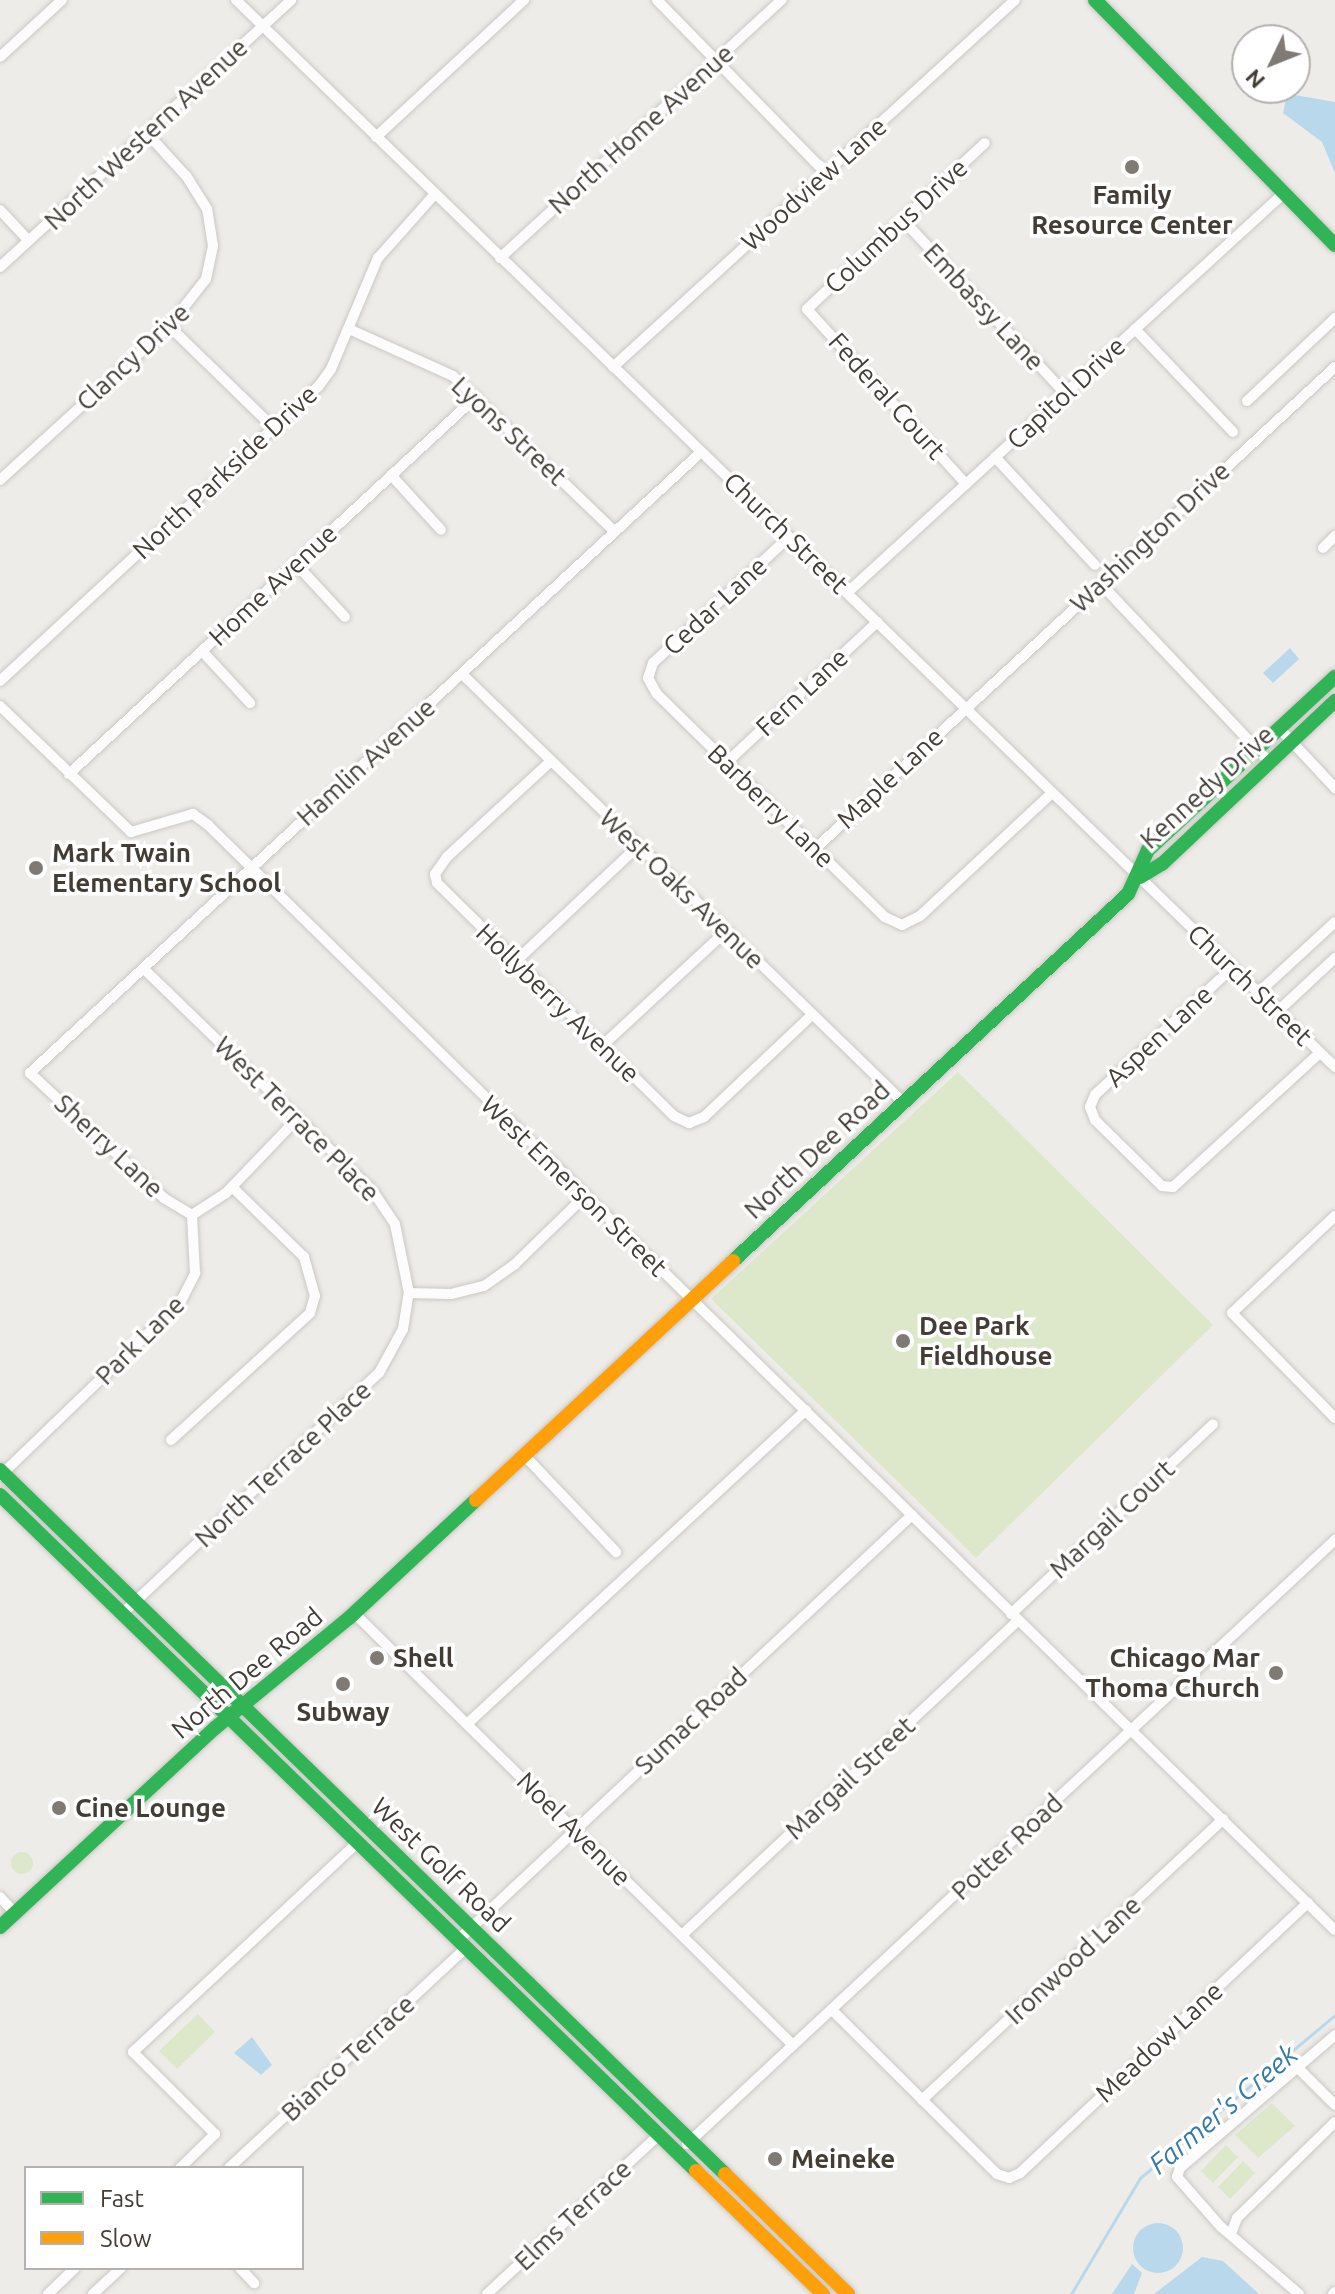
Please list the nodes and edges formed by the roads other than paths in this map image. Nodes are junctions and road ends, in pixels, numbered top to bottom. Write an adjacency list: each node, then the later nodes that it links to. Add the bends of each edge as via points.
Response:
1 (62, 0): 10 (street)
2 (236, 0): 9 (street, Church Street)
3 (291, 0): 9 (street, North Western Avenue)
4 (524, 0): 13 (street)
5 (657, 0): 11 (street)
6 (782, 0): 11 (street, North Home Avenue)
7 (1015, 0): 15 (street, Woodview Lane)
8 (1095, 0): 16 (street)
9 (262, 26): 12 (street, North Western Avenue); 13 (street, Church Street)
10 (0, 57)
11 (716, 61): 15 (street); 22 (street, North Home Avenue)
12 (147, 133): 20 (street, North Western Avenue); 26 (street, Clancy Drive, via 198,192 213,227 206,279)
13 (376, 137): 17 (street, Church Street)
14 (985, 143): 19 (street, Columbus Drive)
15 (826, 173): 29 (street, Woodview Lane)
16 (1284, 193): 21 (street); 28 (street, Capitol Drive)
17 (435, 194): 22 (street, Church Street); 27 (street, North Parkside Drive, via 378,258)
18 (0, 210): 20 (street)
19 (903, 220): 24 (street, Columbus Drive); 31 (street, Embassy Lane)
20 (29, 241): 23 (street, North Western Avenue)
21 (1335, 245)
22 (500, 258): 29 (street, Church Street)
23 (0, 267)
24 (807, 309): 40 (street, Federal Court)
25 (1335, 318): 33 (street)
26 (169, 326): 34 (street); 39 (street, Clancy Drive)
27 (349, 329): 32 (street, Lyons Street, via 432,364); 34 (street, North Parkside Drive, via 324,379)
28 (1135, 329): 31 (street, Capitol Drive); 35 (street)
29 (613, 367): 36 (street, Church Street)
30 (1335, 367): 48 (street, Washington Drive)
31 (1065, 393): 37 (street, Capitol Drive)
32 (476, 397): 38 (street, Home Avenue); 42 (street, Lyons Street)
33 (1247, 401)
34 (273, 427): 56 (street, North Parkside Drive)
35 (1233, 432)
36 (701, 452): 42 (street, Hamlin Avenue); 44 (street, Church Street)
37 (995, 457): 40 (street, Capitol Drive); 47 (street)
38 (391, 475): 41 (street); 46 (street, Home Avenue)
39 (0, 480)
40 (966, 484): 49 (street, Capitol Drive)
41 (441, 530)
42 (614, 531): 53 (street, Hamlin Avenue)
43 (1335, 536): 45 (street)
44 (789, 537): 49 (street, Church Street); 55 (street, Cedar Lane, via 653,663)
45 (1323, 548)
46 (296, 564): 50 (street); 52 (street, Home Avenue)
47 (1095, 565)
48 (1100, 583): 60 (street, Washington Drive); 63 (street)
49 (848, 592): 51 (street, Church Street)
50 (345, 617)
51 (877, 622): 60 (street, Church Street); 65 (street, Fern Lane)
52 (202, 651): 58 (street); 67 (street, Home Avenue)
53 (462, 674): 64 (street, West Oaks Avenue); 72 (street, Hamlin Avenue)
54 (1335, 677): 61 (street, Kennedy Drive)
55 (648, 678): 65 (street, Barberry Lane)
56 (0, 681)
57 (1335, 701): 62 (street, Kennedy Drive)
58 (250, 703)
59 (0, 706): 67 (street, West Emerson Street)
60 (965, 707): 69 (street, Church Street); 71 (street, Maple Lane)
61 (1280, 729): 62 (street); 63 (street, Kennedy Drive)
62 (1292, 742): 66 (street, Kennedy Drive); 68 (street)
63 (1258, 750): 66 (street); 73 (street, Kennedy Drive, via 1148,850)
64 (551, 761): 70 (street, West Oaks Avenue); 77 (street, Hollyberry Avenue, via 435,874 442,890)
65 (726, 763): 71 (street, Barberry Lane)
66 (1270, 763): 73 (street, Kennedy Drive, via 1162,864)
67 (69, 774): 72 (street, West Emerson Street, via 131,832 193,814)
68 (1335, 788)
69 (1052, 793): 71 (street, Barberry Lane, via 920,916 902,925 885,917); 73 (street, Church Street)
70 (638, 846): 75 (street, West Oaks Avenue); 77 (street)
71 (815, 849)
72 (251, 867): 79 (street, Hamlin Avenue); 90 (street, West Emerson Street)
73 (1140, 877): 78 (street, Church Street); 87 (street, North Dee Road, via 1128,894)
74 (1335, 922): 80 (street)
75 (726, 931): 82 (street, West Oaks Avenue); 83 (street)
76 (1335, 958): 81 (street)
77 (515, 962): 83 (street, Hollyberry Avenue)
78 (1233, 967): 80 (street, Church Street); 84 (street, Aspen Lane, via 1095,1095 1090,1107 1095,1120 1162,1186 1173,1187)
79 (144, 969): 86 (street, Hamlin Avenue); 88 (street, West Terrace Place)
80 (1259, 992): 81 (street, Church Street)
81 (1278, 1011): 84 (street, Church Street)
82 (812, 1015): 83 (street, Hollyberry Avenue, via 704,1117 689,1123 674,1116); 87 (street, West Oaks Avenue)
83 (602, 1046)
84 (1320, 1053): 85 (street, Church Street)
85 (1335, 1067)
86 (30, 1073): 91 (street, Sherry Lane, via 164,1198)
87 (903, 1102): 94 (street, North Dee Road)
88 (297, 1119): 89 (street); 93 (street, West Terrace Place, via 386,1207 401,1244)
89 (232, 1187): 91 (street); 98 (street, via 304,1257 315,1296 310,1313)
90 (584, 1197): 93 (street, via 515,1264 484,1286 451,1294); 94 (street, West Emerson Street)
91 (192, 1215): 100 (street, Park Lane, via 195,1273 180,1303)
92 (1335, 1216): 96 (street, via 1232,1313)
93 (409, 1293): 105 (street, North Terrace Place, via 403,1329 379,1373)
94 (691, 1300): 95 (street, West Emerson Street); 99 (street, North Dee Road)
95 (806, 1410): 102 (street, West Emerson Street); 111 (street)
96 (1335, 1418)
97 (1213, 1424): 108 (street, Margail Court)
98 (171, 1440)
99 (524, 1455): 104 (street); 106 (street, North Dee Road)
100 (1, 1473): 105 (street, West Golf Road)
101 (0, 1495): 107 (street, West Golf Road)
102 (912, 1515): 108 (street, West Emerson Street); 114 (street, Sumac Road)
103 (1335, 1540): 112 (street, Potter Road)
104 (616, 1552)
105 (135, 1602): 107 (street, North Terrace Place); 109 (street, West Golf Road)
106 (354, 1613): 109 (street, North Dee Road); 111 (street, Noel Avenue)
107 (122, 1614): 110 (street, West Golf Road)
108 (1014, 1617): 112 (street, West Emerson Street); 122 (street, Margail Street)
109 (243, 1707): 110 (street, North Dee Road); 120 (street, West Golf Road)
110 (229, 1718): 115 (street, West Golf Road); 118 (street, North Dee Road)
111 (467, 1724): 114 (street, Noel Avenue)
112 (1132, 1729): 113 (street, West Emerson Street); 124 (street, Potter Road)
113 (1223, 1819): 117 (street, West Emerson Street); 128 (street, Ironwood Lane)
114 (574, 1830): 120 (street, Sumac Road); 122 (street, Noel Avenue)
115 (358, 1842): 123 (street, West Golf Road); 134 (street, via 133,2052 215,2134)
116 (0, 1897): 118 (street)
117 (1308, 1903): 121 (street, West Emerson Street); 128 (street, Meadow Lane, via 1020,2173 1009,2178 997,2174)
118 (15, 1913): 119 (street, North Dee Road)
119 (0, 1927)
120 (471, 1927): 123 (street, Bianco Terrace); 132 (street, West Golf Road)
121 (1335, 1930)
122 (682, 1935): 126 (street, Noel Avenue)
123 (462, 1944): 131 (street, West Golf Road); 135 (street, Bianco Terrace)
124 (832, 2010): 126 (street, Potter Road); 128 (street)
125 (1335, 2035): 127 (street)
126 (793, 2045): 132 (street, Potter Road)
127 (1298, 2068): 129 (street); 136 (street, via 1180,2168 1182,2187)
128 (922, 2100)
129 (1335, 2105)
130 (1335, 2122): 136 (street, via 1237,2218)
131 (659, 2135): 133 (street, West Golf Road); 143 (street, Elms Terrace)
132 (690, 2141): 133 (street, Potter Road); 145 (street, West Golf Road)
133 (678, 2153): 144 (street, West Golf Road)
134 (182, 2166)
135 (231, 2166)
136 (1232, 2231): 146 (street)
137 (73, 2270): 141 (street)
138 (119, 2270): 142 (street)
139 (242, 2270): 140 (street)
140 (254, 2283)
141 (48, 2294)
142 (93, 2294)
143 (487, 2294)
144 (823, 2294)
145 (848, 2294)
146 (1299, 2294)

